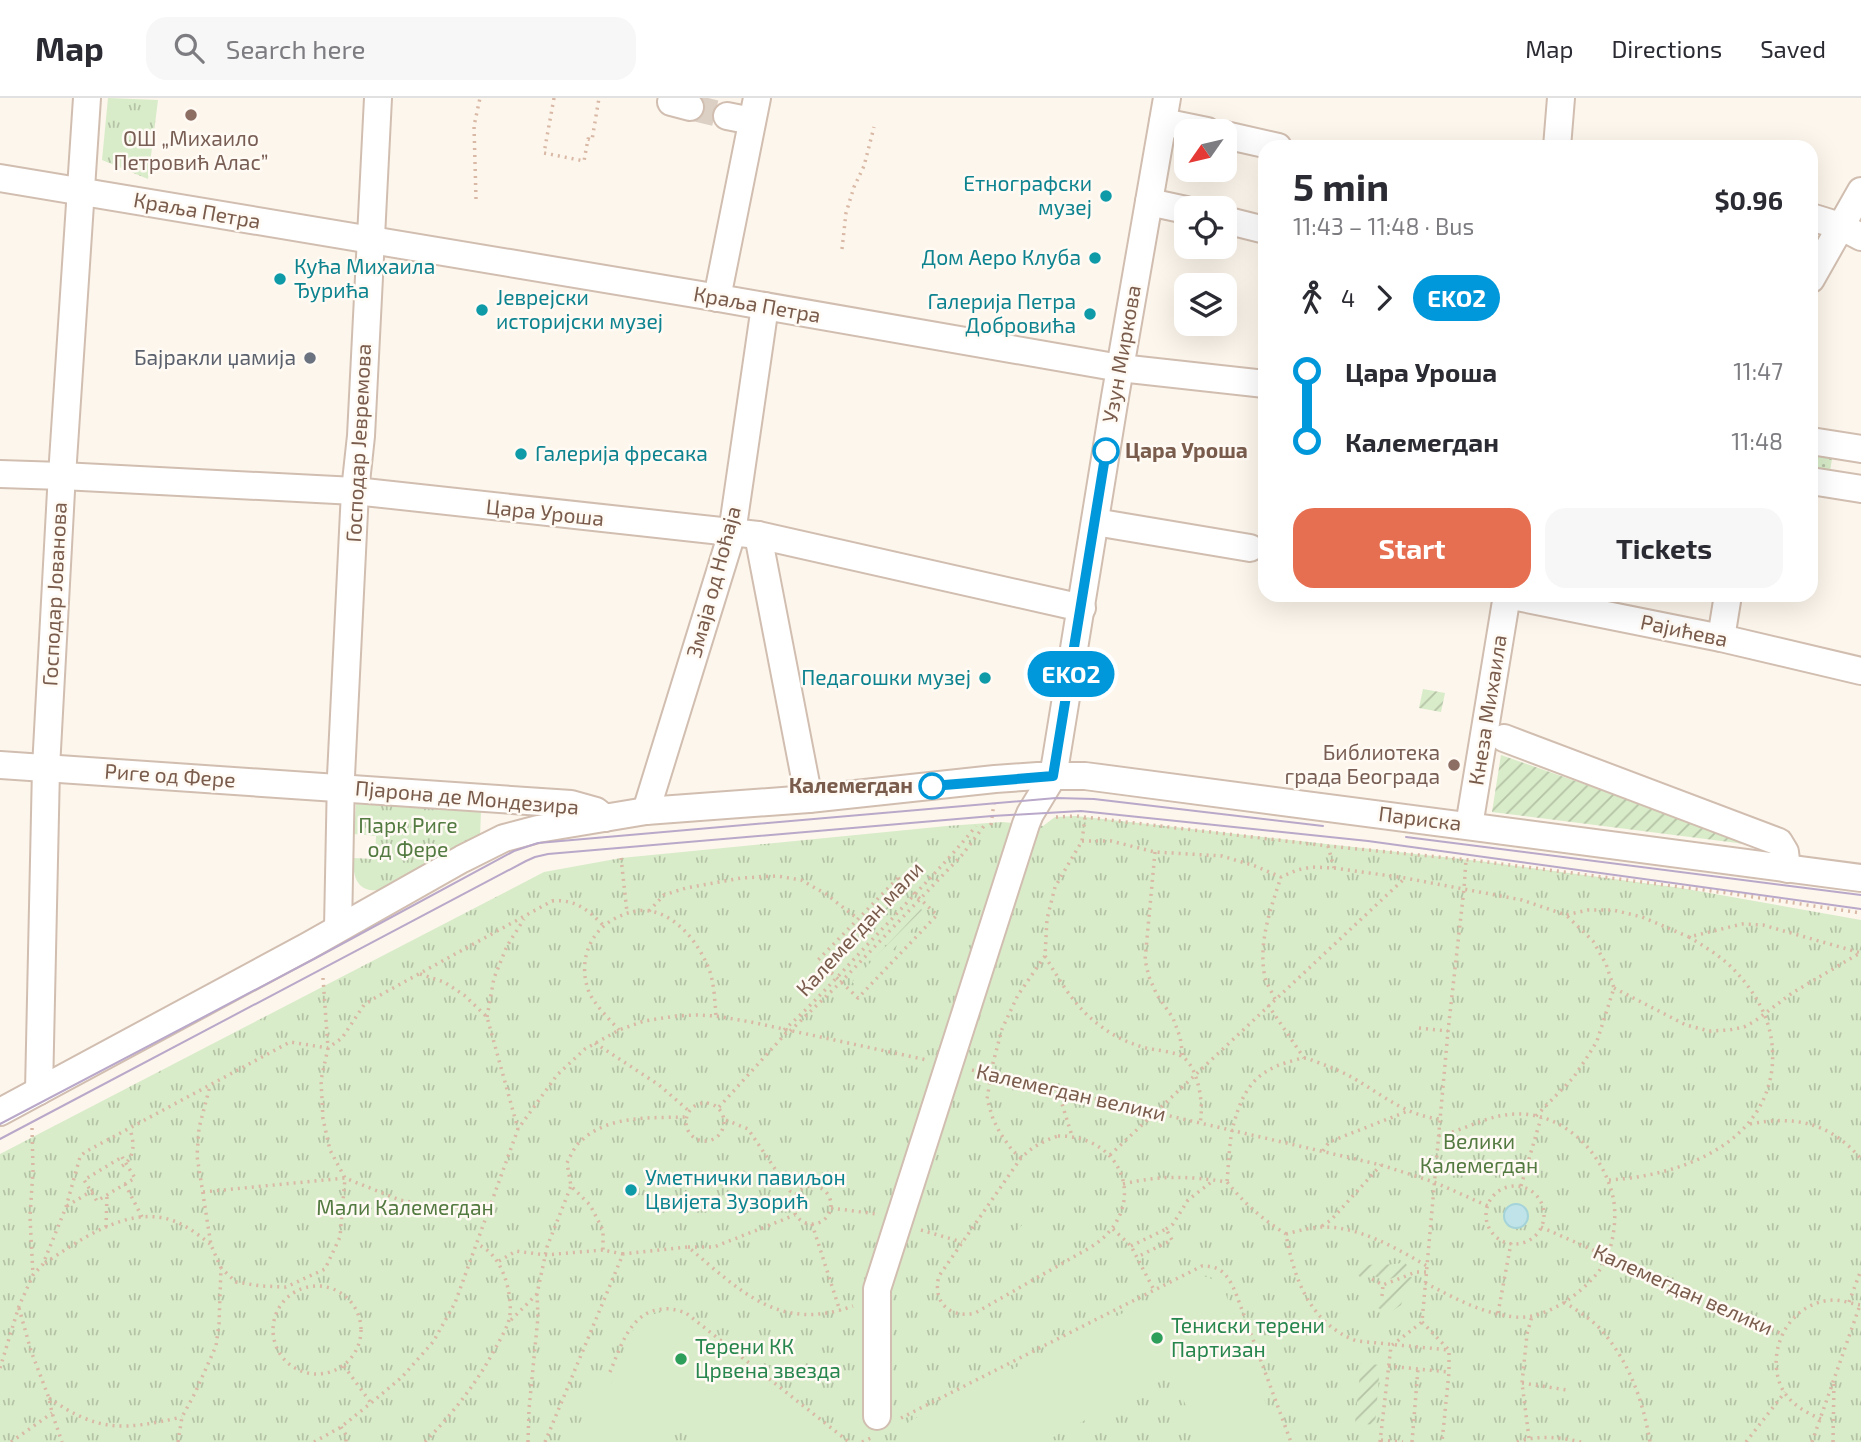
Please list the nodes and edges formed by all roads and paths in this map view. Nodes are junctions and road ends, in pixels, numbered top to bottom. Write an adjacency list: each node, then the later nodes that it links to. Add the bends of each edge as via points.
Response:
1 (87, 98): 15 (street, Господар Јованова)
2 (378, 98): 24 (street, Господар Јевремова)
3 (480, 98): 17 (path, via 474,126)
4 (554, 98): 5 (path, via 544,153 584,160)
5 (599, 98)
6 (1561, 98): 12 (street)
7 (1165, 110): 9 (street); 18 (street, Узун Миркова)
8 (745, 112): 27 (street)
9 (1183, 119)
10 (874, 127): 25 (path, via 846,212)
11 (1237, 138): 13 (street)
12 (1558, 140)
13 (1258, 142)
14 (0, 178): 15 (street, Краља Петра)
15 (79, 191): 24 (street, Краља Петра); 34 (street, Господар Јованова)
16 (1861, 191): 23 (street)
17 (476, 199)
18 (1149, 202): 19 (street); 29 (street, Узун Миркова)
19 (1174, 208)
20 (1818, 220): 23 (street)
21 (1237, 223): 22 (street)
22 (1258, 228)
23 (1851, 232): 26 (street)
24 (370, 240): 27 (street, Краља Петра); 37 (street, Господар Јевремова)
25 (842, 249)
26 (1818, 271)
27 (717, 298): 28 (street, Краља Петра)
28 (765, 306): 29 (street, Краља Петра); 39 (street, Змаја од Ноћаја)
29 (1119, 368): 30 (street, Краља Петра); 38 (street, Узун Миркова)
30 (1258, 383)
31 (1818, 443): 32 (street)
32 (1861, 449)
33 (0, 474): 34 (street, Цара Уроша)
34 (62, 476): 37 (street, Цара Уроша); 49 (street, Господар Јованова)
35 (1818, 482): 36 (street)
36 (1861, 489)
37 (355, 491): 39 (street, Цара Уроша); 51 (street, Господар Јевремова)
38 (1095, 522): 40 (street); 44 (street, Узун Миркова)
39 (745, 534): 44 (street, Цара Уроша); 52 (street); 53 (street, Змаја од Ноћаја)
40 (1250, 548)
41 (1506, 602): 56 (street, Кнеза Михаила)
42 (1542, 602): 45 (street, Рајићева)
43 (1727, 602): 45 (street)
44 (1082, 608): 50 (street, Узун Миркова)
45 (1721, 638): 46 (street, Рајићева)
46 (1861, 671)
47 (1504, 738): 64 (street, via 1779,842)
48 (0, 765): 49 (street, Риге од Фере)
49 (46, 768): 51 (street, Риге од Фере); 104 (street, Господар Јованова)
50 (1053, 776): 52 (street, Пјарона де Мондезира); 56 (street, Париска, via 1085,776); 100 (street, Калемегдан велики, via 1026,824)
51 (341, 788): 54 (street, Пјарона де Мондезира, via 571,804); 78 (street, Пјарона де Мондезира)
52 (809, 799): 53 (street, Пјарона де Мондезира)
53 (646, 811): 54 (street, Пјарона де Мондезира)
54 (605, 818): 78 (street, Пјарона де Мондезира, via 504,838)
55 (984, 826): 70 (path, Калемегдан мали)
56 (1469, 826): 64 (street, Париска)
57 (976, 827): 69 (path, Калемегдан мали)
58 (1082, 841): 59 (path, via 1085,818); 60 (path, via 1111,841); 81 (path, via 1055,887)
59 (1328, 846): 62 (path); 63 (path)
60 (1155, 852): 65 (path, via 1222,856); 98 (path, via 1146,960 1157,995 1173,1018)
61 (621, 858): 72 (path)
62 (1466, 860): 68 (path); 73 (path)
63 (1334, 867): 65 (path, via 1312,867); 66 (path)
64 (1787, 869): 67 (street, Париска)
65 (1281, 877): 87 (path, via 1264,947 1264,975)
66 (1405, 878): 68 (path); 87 (path)
67 (1861, 878)
68 (1464, 889): 74 (path, via 1522,900); 95 (path)
69 (915, 894): 70 (path); 76 (path, via 898,878); 84 (path, Калемегдан мали)
70 (920, 899): 85 (path, Калемегдан мали); 85 (path, via 937,915 858,998)
71 (649, 911): 72 (path); 76 (path, via 664,895 686,888 777,876 801,880); 90 (path, via 676,923 694,942 710,971)
72 (627, 912): 77 (path)
73 (1861, 913)
74 (1566, 915): 79 (path, via 1588,910 1642,916); 86 (path, via 1593,941)
75 (525, 917): 77 (path, via 552,901 565,900); 82 (path); 91 (path, via 494,978)
76 (858, 919): 84 (path, via 818,960)
77 (603, 925): 93 (path, via 586,953 584,972 590,994)
78 (338, 929): 104 (street, Пјарона де Мондезира)
79 (1689, 937): 80 (path, via 1742,924 1763,925); 89 (path, via 1736,971)
80 (1861, 953): 89 (path)
81 (1045, 957): 98 (path, via 1079,1008 1098,1024 1121,1040); 102 (path, via 1018,995 1002,1029)
82 (419, 973): 91 (path, via 444,982); 97 (path, via 364,1005 342,1038)
83 (323, 978): 97 (path)
84 (836, 978): 85 (path); 94 (path, Калемегдан мали)
85 (841, 982): 94 (path, Калемегдан мали)
86 (1614, 988): 89 (path, via 1686,1025 1709,1031 1744,1027); 112 (path, via 1591,1050)
87 (1275, 999): 88 (path)
88 (1268, 1005): 99 (path); 101 (path)
89 (1765, 1014): 116 (path, via 1772,1034 1771,1080)
90 (716, 1016): 93 (path, via 676,1016); 94 (path)
91 (487, 1017): 120 (path)
92 (1419, 1028): 95 (path)
93 (619, 1030): 96 (path)
94 (787, 1030): 100 (path); 106 (path)
95 (1448, 1031): 114 (path)
96 (595, 1043): 107 (path); 120 (path, via 557,1075)
97 (328, 1048): 103 (path, via 290,1042); 131 (path, via 321,1080 323,1119 330,1150)
98 (1182, 1057): 101 (path)
99 (1304, 1058): 108 (path, via 1335,1068); 121 (path, via 1264,1072 1252,1083)
100 (950, 1065): 102 (path, Калемегдан велики); 177 (street)
101 (1196, 1074): 110 (path); 115 (path)
102 (991, 1075): 105 (path, Калемегдан велики); 127 (path, via 987,1099 993,1119)
103 (209, 1086): 119 (path); 141 (path, via 197,1156)
104 (39, 1091): 109 (street, Пјарона де Мондезира)
105 (1058, 1091): 110 (path, Калемегдан велики); 123 (path)
106 (719, 1108): 107 (path, via 706,1102); 113 (path)
107 (689, 1111): 111 (path)
108 (1408, 1111): 114 (path); 125 (path, via 1329,1142)
109 (0, 1112)
110 (1155, 1113): 115 (path, Калемегдан велики); 126 (path)
111 (687, 1117): 113 (path, via 692,1136 704,1141 722,1132); 138 (path, via 632,1119 600,1126 580,1141 567,1163)
112 (1539, 1117): 124 (path, via 1499,1116); 133 (path, via 1577,1136); 139 (path)
113 (725, 1119): 142 (path, via 748,1129 790,1191)
114 (1440, 1119): 124 (path)
115 (1200, 1124): 117 (path, Калемегдан велики)
116 (1749, 1124): 128 (path, via 1773,1120 1811,1124 1838,1137); 133 (path, via 1688,1165)
117 (1213, 1127): 121 (path, Калемегдан велики); 122 (path)
118 (32, 1128): 172 (path)
119 (130, 1129): 130 (path, via 134,1147); 145 (path, via 80,1157)
120 (518, 1129): 146 (path)
121 (1232, 1131): 125 (path, Калемегдан велики); 134 (path)
122 (1212, 1135)
123 (1072, 1136): 126 (path, via 1086,1139); 127 (path, via 1044,1140)
124 (1438, 1136): 135 (path)
125 (1323, 1152): 129 (path, Калемегдан велики)
126 (1110, 1156): 137 (path)
127 (1021, 1157): 153 (path, via 939,1276 939,1298 950,1311 975,1314 1091,1247)
128 (1861, 1159)
129 (1381, 1164): 135 (path, Калемегдан велики); 151 (path)
130 (124, 1165): 136 (path, via 135,1178); 140 (path, via 122,1157 84,1180)
131 (345, 1178): 141 (path); 146 (path, via 400,1200); 176 (path, via 340,1237 325,1269)
132 (1214, 1180): 134 (path); 137 (path, via 1172,1176); 154 (path, via 1188,1200)
133 (1609, 1180): 165 (path, via 1615,1217)
134 (1227, 1182): 155 (path, via 1255,1212)
135 (1434, 1182): 144 (path, Калемегдан велики); 168 (path)
136 (125, 1184): 143 (path); 148 (path)
137 (1123, 1184): 153 (path, via 1124,1205)
138 (571, 1186): 161 (path, via 599,1221); 164 (path)
139 (1521, 1186): 144 (path, via 1501,1190); 152 (path, via 1541,1202)
140 (93, 1190): 143 (path, via 97,1201); 145 (path)
141 (202, 1192): 158 (path)
142 (797, 1194): 147 (path); 149 (path, via 816,1186 830,1200 829,1214)
143 (107, 1195): 150 (path)
144 (1488, 1206): 156 (path, via 1486,1216 1494,1234)
145 (66, 1208): 167 (path)
146 (489, 1208): 157 (path)
147 (795, 1215): 149 (path); 160 (path, via 714,1247)
148 (142, 1217): 150 (path); 158 (path, via 174,1221)
149 (812, 1224): 186 (path)
150 (106, 1227): 167 (path)
151 (1321, 1227): 155 (path); 168 (path, via 1361,1234)
152 (1541, 1227): 156 (path, via 1529,1240); 165 (path, Калемегдан велики)
153 (1113, 1229): 159 (path)
154 (1166, 1229): 159 (path); 162 (path, via 1172,1240)
155 (1286, 1234): 192 (path, via 1302,1288 1331,1329 1357,1342)
156 (1511, 1243): 187 (path)
157 (477, 1244): 166 (path); 205 (path, via 455,1303 433,1342)
158 (211, 1245): 169 (path)
159 (1131, 1246): 162 (path)
160 (688, 1247): 163 (path); 186 (path, via 757,1301 794,1314)
161 (603, 1250): 163 (path); 164 (path)
162 (1137, 1253): 178 (path)
163 (623, 1254): 220 (path)
164 (545, 1255): 166 (path, via 516,1251); 180 (path)
165 (1607, 1256): 182 (path, via 1587,1284); 191 (path, Калемегдан велики)
166 (499, 1261): 189 (path, via 506,1281)
167 (43, 1264): 172 (path)
168 (1427, 1266): 171 (path)
169 (221, 1268): 176 (path, via 236,1282); 207 (path, via 216,1346)
170 (1861, 1270): 183 (path)
171 (1426, 1272): 174 (path); 175 (path)
172 (33, 1275): 185 (path)
173 (1372, 1279): 175 (path)
174 (1425, 1283): 187 (path, via 1462,1303); 190 (path)
175 (1383, 1285): 181 (path)
176 (286, 1287): 179 (path)
177 (877, 1289): 186 (path, via 861,1303); 208 (street)
178 (1154, 1290): 208 (path); 222 (path, via 1202,1266 1222,1271 1235,1291)
179 (292, 1293): 194 (path, via 321,1286 348,1298 357,1310 360,1340); 194 (path, via 282,1302 273,1325 278,1352 288,1364 316,1375)
180 (537, 1294): 189 (path); 219 (path)
181 (1382, 1296)
182 (1564, 1302): 188 (path); 228 (path, via 1602,1331 1618,1353 1642,1402)
183 (1849, 1302): 184 (path); 191 (path, via 1834,1300 1809,1307)
184 (1860, 1305): 200 (path)
185 (19, 1306): 196 (path); 204 (path)
186 (840, 1311)
187 (1498, 1313): 188 (path)
188 (1532, 1317): 201 (path)
189 (509, 1322): 218 (path, via 482,1373)
190 (1422, 1322): 192 (path); 193 (path)
191 (1782, 1334): 203 (path, Калемегдан велики, via 1776,1360)
192 (1391, 1346): 193 (path); 195 (path)
193 (1449, 1350): 199 (path)
194 (344, 1366): 205 (path)
195 (1388, 1366): 197 (path); 212 (path)
196 (0, 1368)
197 (1418, 1369): 199 (path); 224 (path)
198 (610, 1371): 221 (path, via 627,1332 642,1315 664,1308 686,1312)
199 (1449, 1372): 225 (path)
200 (1835, 1375): 209 (path); 231 (path)
201 (1522, 1383): 202 (path); 211 (path)
202 (1567, 1390)
203 (1785, 1392): 209 (path, via 1798,1407); 229 (path)
204 (49, 1398): 206 (path); 207 (path, via 100,1424 124,1427)
205 (371, 1403): 210 (path)
206 (52, 1413): 213 (path); 214 (path)
207 (182, 1417): 215 (path)
208 (886, 1418)
209 (1821, 1419): 230 (path)
210 (341, 1427): 216 (path); 217 (path)
211 (1529, 1438): 226 (path); 227 (path)
212 (1380, 1441): 223 (path)
213 (11, 1442)
214 (62, 1442)
215 (178, 1442)
216 (314, 1442)
217 (346, 1442)
218 (425, 1442)
219 (528, 1442)
220 (545, 1442)
221 (849, 1442)
222 (1291, 1442)
223 (1403, 1442)
224 (1412, 1442)
225 (1442, 1442)
226 (1517, 1442)
227 (1581, 1442)
228 (1650, 1442)
229 (1746, 1442)
230 (1812, 1442)
231 (1833, 1442)

